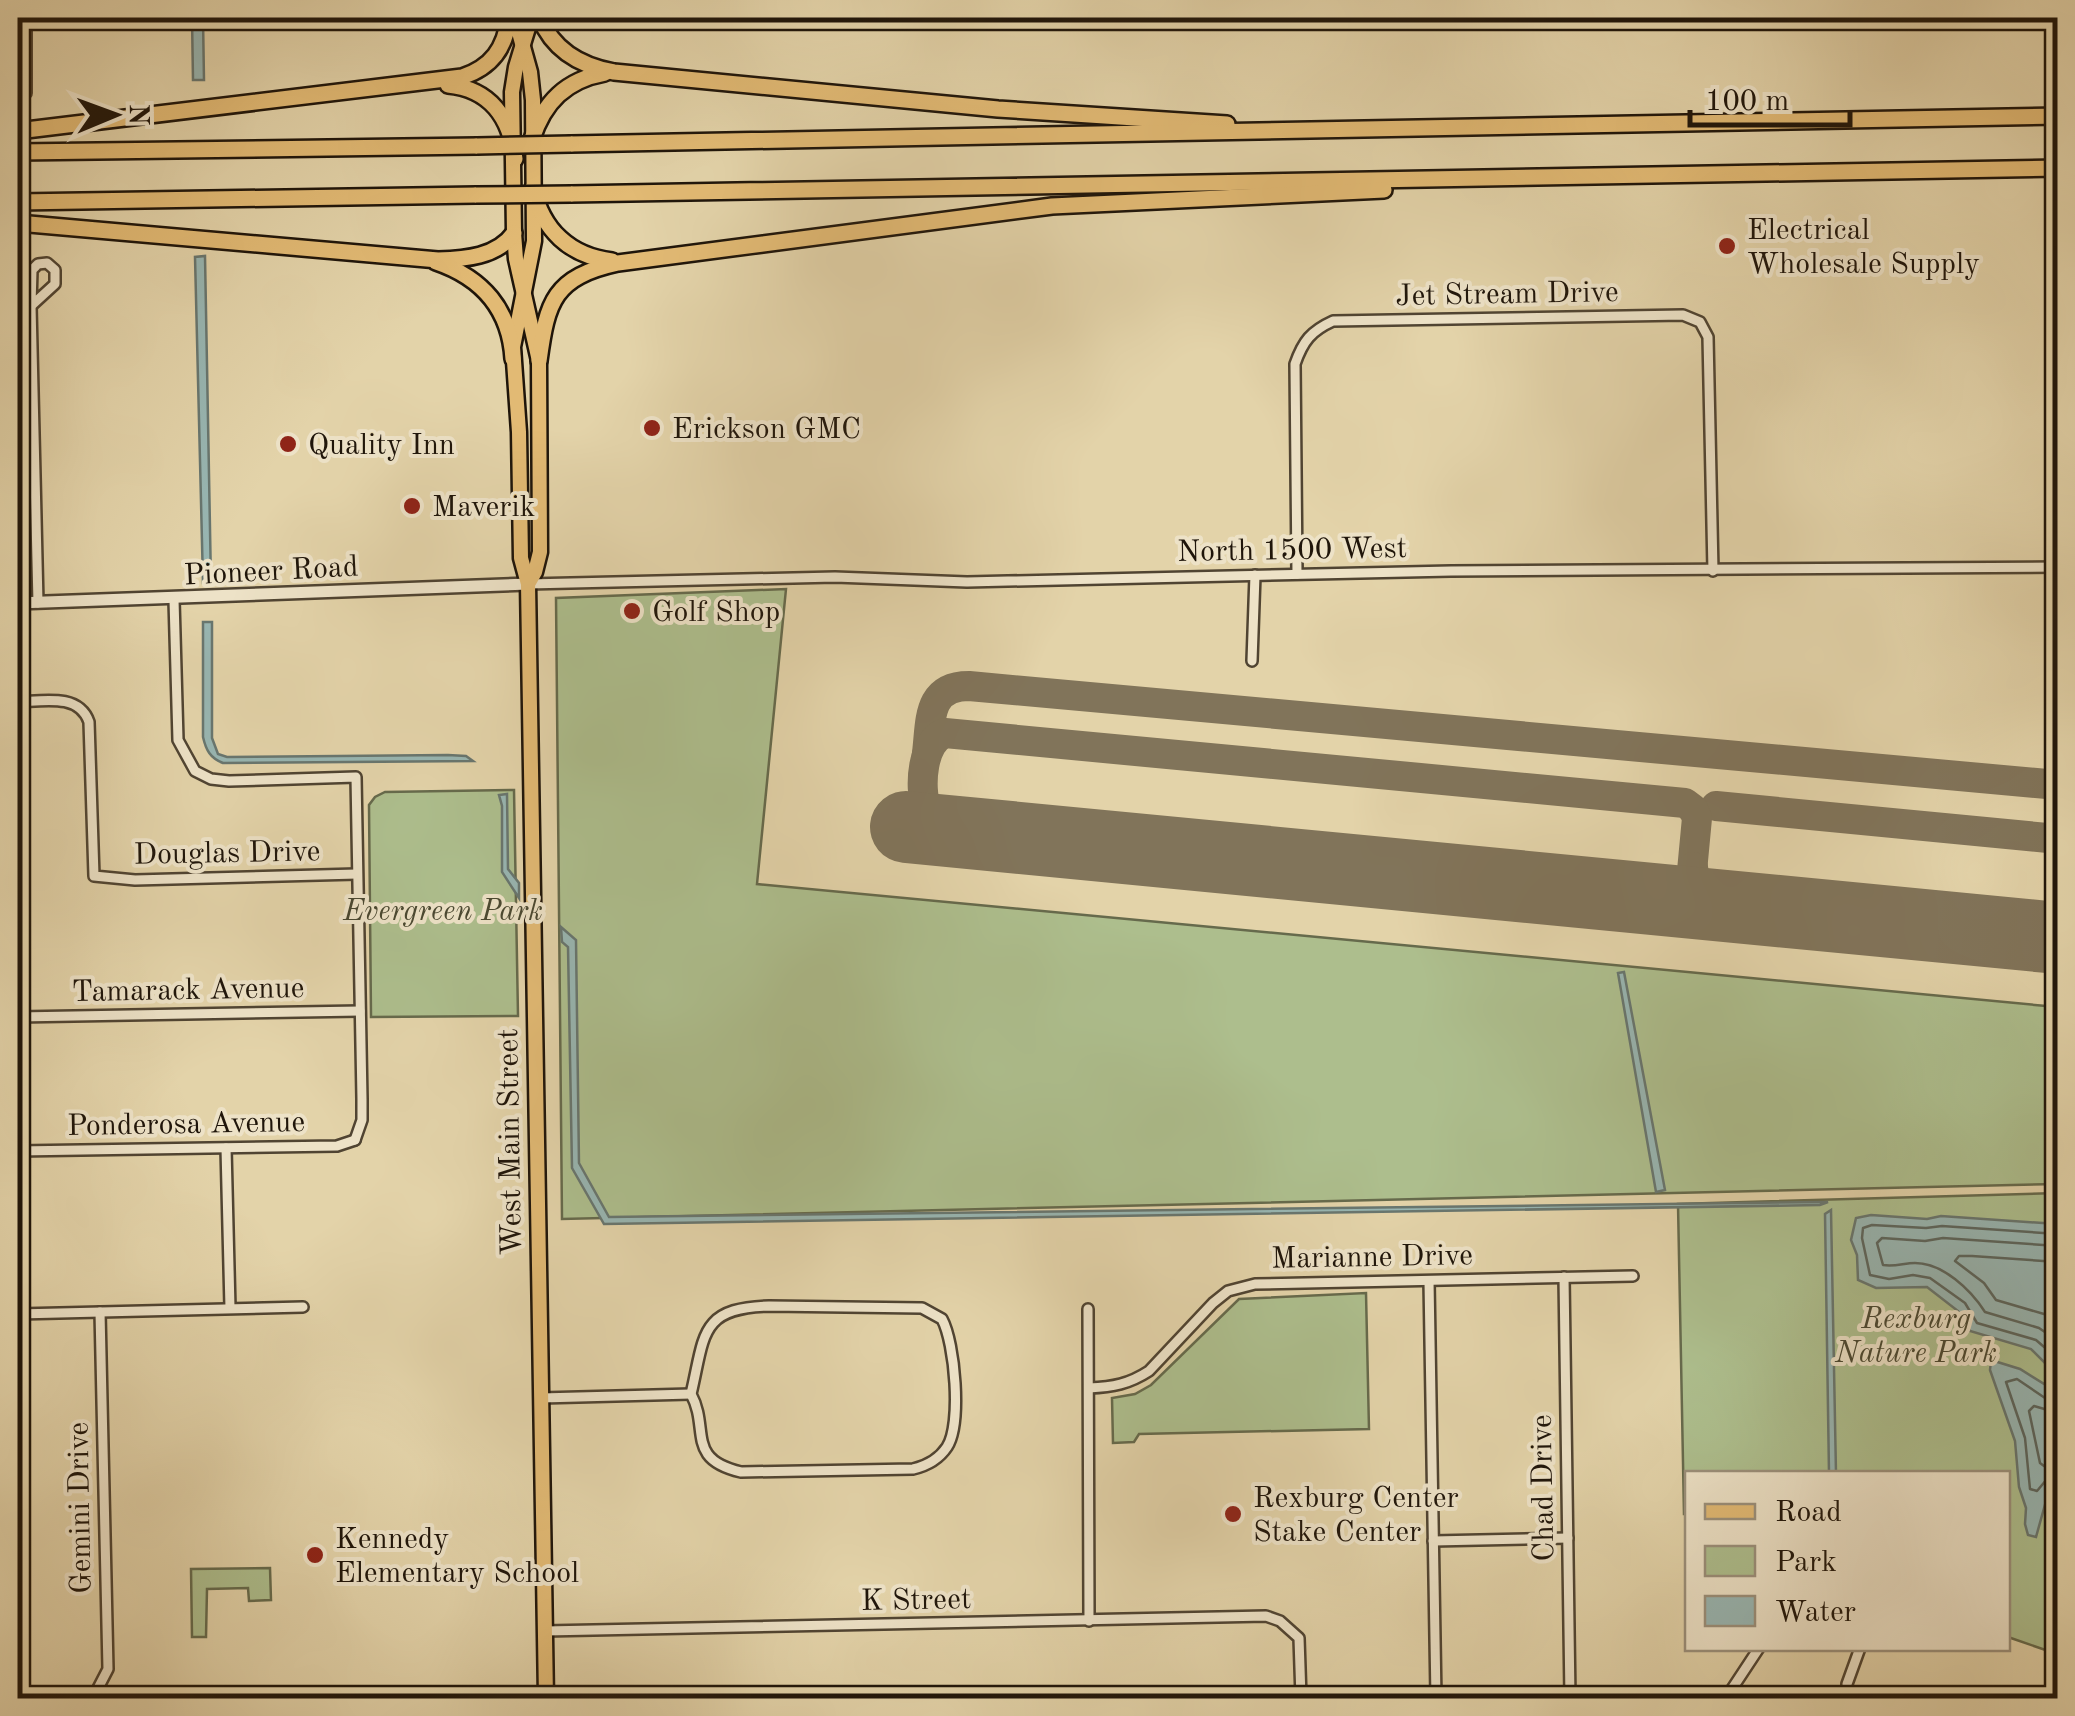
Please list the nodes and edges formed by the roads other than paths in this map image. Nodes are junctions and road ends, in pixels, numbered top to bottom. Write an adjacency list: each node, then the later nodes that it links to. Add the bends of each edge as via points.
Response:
1 (26, 18): 8 (street)
2 (512, 18): 5 (main road, West Main Street); 7 (highway, via 499,51 479,70)
3 (531, 18): 5 (main road, West Main Street)
4 (540, 18): 6 (highway, via 570,56)
5 (522, 46): 12 (main road, West Main Street, via 532,85); 14 (main road, West Main Street, via 512,92)
6 (614, 72): 11 (highway, via 998,109); 12 (highway, via 560,92)
7 (410, 84): 10 (highway); 14 (highway, via 460,86 488,98 509,128)
8 (26, 93)
9 (2058, 116): 11 (highway)
10 (18, 131)
11 (1336, 131): 13 (highway, bridge)
12 (532, 140): 17 (main road, West Main Street)
13 (18, 152)
14 (515, 158): 20 (main road, West Main Street)
15 (2058, 168): 16 (highway)
16 (1573, 177): 18 (highway, bridge); 22 (highway, via 1052,206)
17 (533, 188): 22 (highway, via 547,224 572,250); 23 (main road, West Main Street, via 534,241)
18 (18, 202)
19 (18, 223): 21 (highway)
20 (514, 234): 21 (highway, via 483,254); 23 (main road, West Main Street)
21 (423, 259): 25 (highway, via 461,273 492,297 506,322)
22 (631, 262): 26 (highway, via 592,270 560,290 546,314)
23 (524, 293): 25 (main road, West Main Street); 26 (main road, West Main Street)
24 (30, 306): 24 (street, via 32,270 47,263 55,284); 34 (street)
25 (513, 359): 31 (main road, West Main Street, via 521,558)
26 (539, 361): 31 (main road, West Main Street, via 540,552)
27 (2058, 567): 28 (street, North 1500 West)
28 (1712, 570): 29 (street, North 1500 West); 29 (street, Jet Stream Drive, via 1708,337 1700,322 1683,315 1332,321 1313,330 1295,364)
29 (1297, 574): 30 (street, North 1500 West)
30 (1255, 575): 31 (street, North 1500 West); 35 (street)
31 (528, 584): 32 (street, Pioneer Road); 54 (main road, West Main Street)
32 (174, 600): 34 (street, Pioneer Road); 37 (street, via 178,740 195,771 229,781 356,778)
33 (18, 604): 34 (street, Pioneer Road)
34 (38, 604)
35 (1252, 660)
36 (18, 702): 37 (street, Douglas Drive, via 68,702 86,713 94,876)
37 (357, 874): 38 (street)
38 (360, 1012): 39 (street, Tamarack Avenue); 40 (street, via 362,1120)
39 (18, 1017)
40 (355, 1140): 41 (street, Ponderosa Avenue); 42 (street)
41 (226, 1148): 43 (street, Ponderosa Avenue); 48 (street)
42 (366, 1150)
43 (18, 1152)
44 (1633, 1276): 45 (street, Marianne Drive)
45 (1564, 1278): 46 (street, Marianne Drive); 55 (street, Chad Drive)
46 (1430, 1280): 52 (street, Marianne Drive, via 1240,1287 1213,1304 1148,1371 1122,1385); 56 (street)
47 (303, 1307): 48 (street)
48 (230, 1308): 50 (street)
49 (1088, 1308): 52 (street)
50 (100, 1312): 51 (street); 61 (street, Gemini Drive, via 108,1669)
51 (18, 1314)
52 (1090, 1388): 57 (street)
53 (691, 1394): 53 (street, via 710,1324 724,1312 922,1308 946,1327 953,1418 946,1449 926,1466 728,1469 703,1448); 54 (street)
54 (541, 1398): 58 (main road, West Main Street)
55 (1568, 1538): 56 (street); 65 (street, Chad Drive)
56 (1433, 1540): 64 (street)
57 (1089, 1621): 58 (street, K Street); 63 (street, K Street, via 1266,1616 1299,1638)
58 (545, 1630): 62 (main road, West Main Street)
59 (1758, 1651): 66 (street)
60 (1859, 1651): 67 (street)
61 (93, 1698)
62 (546, 1698)
63 (1301, 1698)
64 (1436, 1698)
65 (1570, 1698)
66 (1726, 1698)
67 (1848, 1698)

